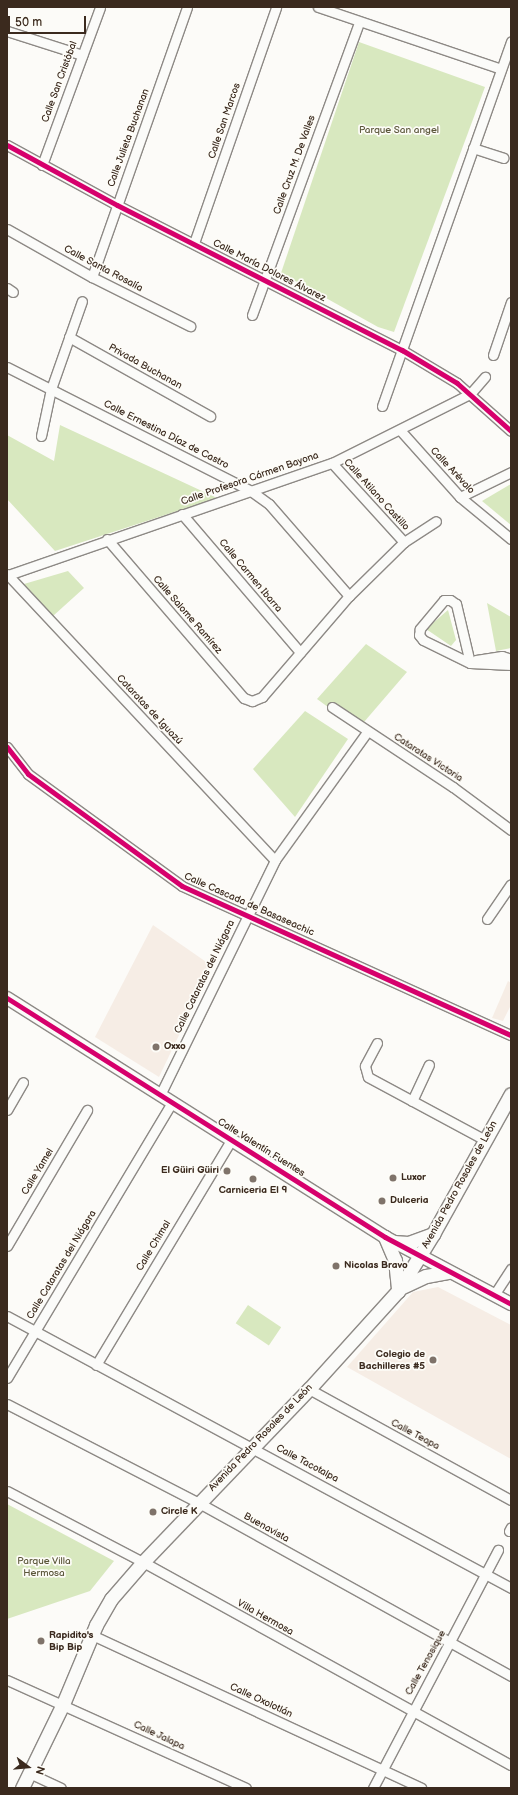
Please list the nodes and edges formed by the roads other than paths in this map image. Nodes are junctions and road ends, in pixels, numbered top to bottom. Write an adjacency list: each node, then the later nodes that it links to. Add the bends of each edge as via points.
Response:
1 (100, 7): 8 (street, Calle San Cristóbal)
2 (187, 7): 14 (street, Calle Julieta Buchanan)
3 (276, 7): 16 (street, Calle San Marcos)
4 (318, 7): 5 (street)
5 (359, 22): 9 (street); 18 (street, Calle Cruz M. De Valles)
6 (7, 31): 8 (street)
7 (511, 41): 9 (street)
8 (82, 55): 13 (street, Calle San Cristóbal)
9 (502, 69): 11 (street)
10 (7, 145): 13 (street, Calle María Dolores Álvarez)
11 (473, 148): 12 (street); 24 (street)
12 (503, 158)
13 (42, 165): 14 (street, Calle María Dolores Álvarez)
14 (117, 205): 16 (street, Calle María Dolores Álvarez); 17 (street, Calle Julieta Buchanan)
15 (7, 229): 17 (street, Calle Santa Rosalía)
16 (194, 243): 18 (street, Calle María Dolores Álvarez)
17 (92, 277): 22 (street, Calle Santa Rosalía)
18 (265, 280): 21 (street, Calle Cruz M. De Valles); 24 (street, Calle María Dolores Álvarez)
19 (82, 301): 23 (street)
20 (511, 305): 25 (street)
21 (252, 315)
22 (190, 326)
23 (69, 337): 28 (street); 31 (street, Privada Buchanan)
24 (402, 350): 29 (street, Calle María Dolores Álvarez, via 440,372); 30 (street)
25 (494, 355)
26 (7, 367): 28 (street, Calle Ernestina Díaz de Castro)
27 (485, 377): 29 (street, Calle Profesora Cármen Bayona)
28 (51, 389): 34 (street); 37 (street, Calle Ernestina Díaz de Castro)
29 (470, 394): 32 (street, Calle Profesora Cármen Bayona); 33 (street, Calle María Dolores Álvarez)
30 (382, 406)
31 (210, 416)
32 (400, 430): 35 (street, Calle Profesora Cármen Bayona); 38 (street, Calle Arévalo)
33 (511, 431)
34 (41, 436)
35 (332, 463): 37 (street, Calle Profesora Cármen Bayona); 43 (street, Calle Atilano Castillo)
36 (511, 472): 38 (street)
37 (251, 491): 39 (street, Calle Profesora Cármen Bayona); 45 (street, Calle Ernestina Díaz de Castro, via 269,504)
38 (460, 497): 42 (street, Calle Arévalo)
39 (182, 514): 41 (street, Calle Profesora Cármen Bayona); 46 (street, Calle Carmen Ibarra)
40 (436, 521): 43 (street)
41 (107, 539): 44 (street, Calle Profesora Cármen Bayona); 46 (street, Calle Salome Ramírez, via 244,698 252,701 262,697)
42 (511, 539)
43 (404, 542): 45 (street)
44 (7, 575): 54 (street, Cataratas de Iguazú)
45 (349, 596): 46 (street)
46 (300, 652)
47 (511, 659): 48 (street, via 502,656)
48 (469, 662): 48 (street, via 423,640 420,635 421,626 444,600 456,604); 49 (street)
49 (511, 665)
50 (332, 707): 51 (street, Cataratas Victoria)
51 (367, 732): 53 (street, Cataratas Victoria, via 453,786); 54 (street, Calle Cataratas del Niágara)
52 (7, 747): 56 (street, Calle Cascada de Basaseachic, via 28,774 182,886)
53 (511, 830)
54 (275, 860): 56 (street, Calle Cataratas del Niágara)
55 (511, 884): 57 (street)
56 (247, 914): 59 (street, Calle Cascada de Basaseachic); 64 (street, Calle Cataratas del Niágara)
57 (487, 918)
58 (7, 998): 64 (street, Calle Valentín Fuentes)
59 (511, 1035)
60 (377, 1042): 65 (street, via 365,1066 366,1075)
61 (429, 1065): 65 (street)
62 (23, 1082): 67 (street)
63 (511, 1094): 70 (main road, Avenida Pedro Rosales de León)
64 (160, 1095): 66 (street, Calle Valentín Fuentes)
65 (412, 1101): 70 (street)
66 (172, 1102): 69 (street, Calle Valentín Fuentes); 81 (street, Calle Cataratas del Niágara)
67 (7, 1110)
68 (87, 1110): 73 (street, Calle Yamel)
69 (231, 1140): 72 (street, Calle Valentín Fuentes); 82 (street, Calle Chimal)
70 (485, 1140): 71 (main road, Avenida Pedro Rosales de León)
71 (433, 1234): 72 (main road, via 408,1243); 74 (main road, Avenida Pedro Rosales de León)
72 (389, 1239): 74 (street, Calle Valentín Fuentes); 77 (main road)
73 (7, 1246)
74 (420, 1256): 76 (street, Calle Valentín Fuentes); 77 (main road, Avenida Pedro Rosales de León)
75 (511, 1269): 78 (street)
76 (448, 1272): 77 (main road, via 412,1281); 78 (street, Calle Valentín Fuentes)
77 (398, 1290): 84 (main road, Avenida Pedro Rosales de León)
78 (494, 1295): 79 (street, Calle Valentín Fuentes)
79 (511, 1304)
80 (7, 1316): 81 (street, Calle Tacotalpa)
81 (35, 1331): 82 (street, Calle Tacotalpa); 83 (street, Calle Cataratas del Niágara)
82 (96, 1365): 86 (street, Calle Tacotalpa)
83 (7, 1378)
84 (309, 1388): 86 (main road, Avenida Pedro Rosales de León); 88 (street, Calle Teapa)
85 (7, 1404): 89 (street, Buenavista)
86 (252, 1447): 89 (main road, Avenida Pedro Rosales de León); 92 (street, Calle Tacotalpa)
87 (7, 1491): 91 (street, Villa Hermosa)
88 (511, 1500)
89 (198, 1503): 91 (main road, Avenida Pedro Rosales de León); 95 (street, Buenavista)
90 (498, 1550): 92 (street, Calle Tenosique)
91 (142, 1562): 94 (main road, Avenida Pedro Rosales de León, via 111,1599); 99 (street, Villa Hermosa)
92 (485, 1573): 93 (street, Calle Tacotalpa); 95 (street, Calle Tenosique)
93 (511, 1588)
94 (92, 1634): 98 (main road, Avenida Pedro Rosales de León); 101 (street, Calle Oxolotlán)
95 (450, 1644): 96 (street, Buenavista); 99 (street, Calle Tenosique)
96 (511, 1676)
97 (7, 1680): 98 (street, Calle Jalapa)
98 (63, 1704): 102 (main road, Avenida Pedro Rosales de León); 105 (street, Calle Jalapa)
99 (411, 1712): 100 (street, Villa Hermosa); 101 (street, Calle Tenosique)
100 (511, 1765)
101 (382, 1770): 106 (street, Calle Tenosique); 107 (street, Calle Oxolotlán)
102 (29, 1773): 103 (main road, Avenida Pedro Rosales de León); 104 (street)
103 (22, 1788)
104 (61, 1788)
105 (246, 1788)
106 (373, 1788)
107 (421, 1788)

